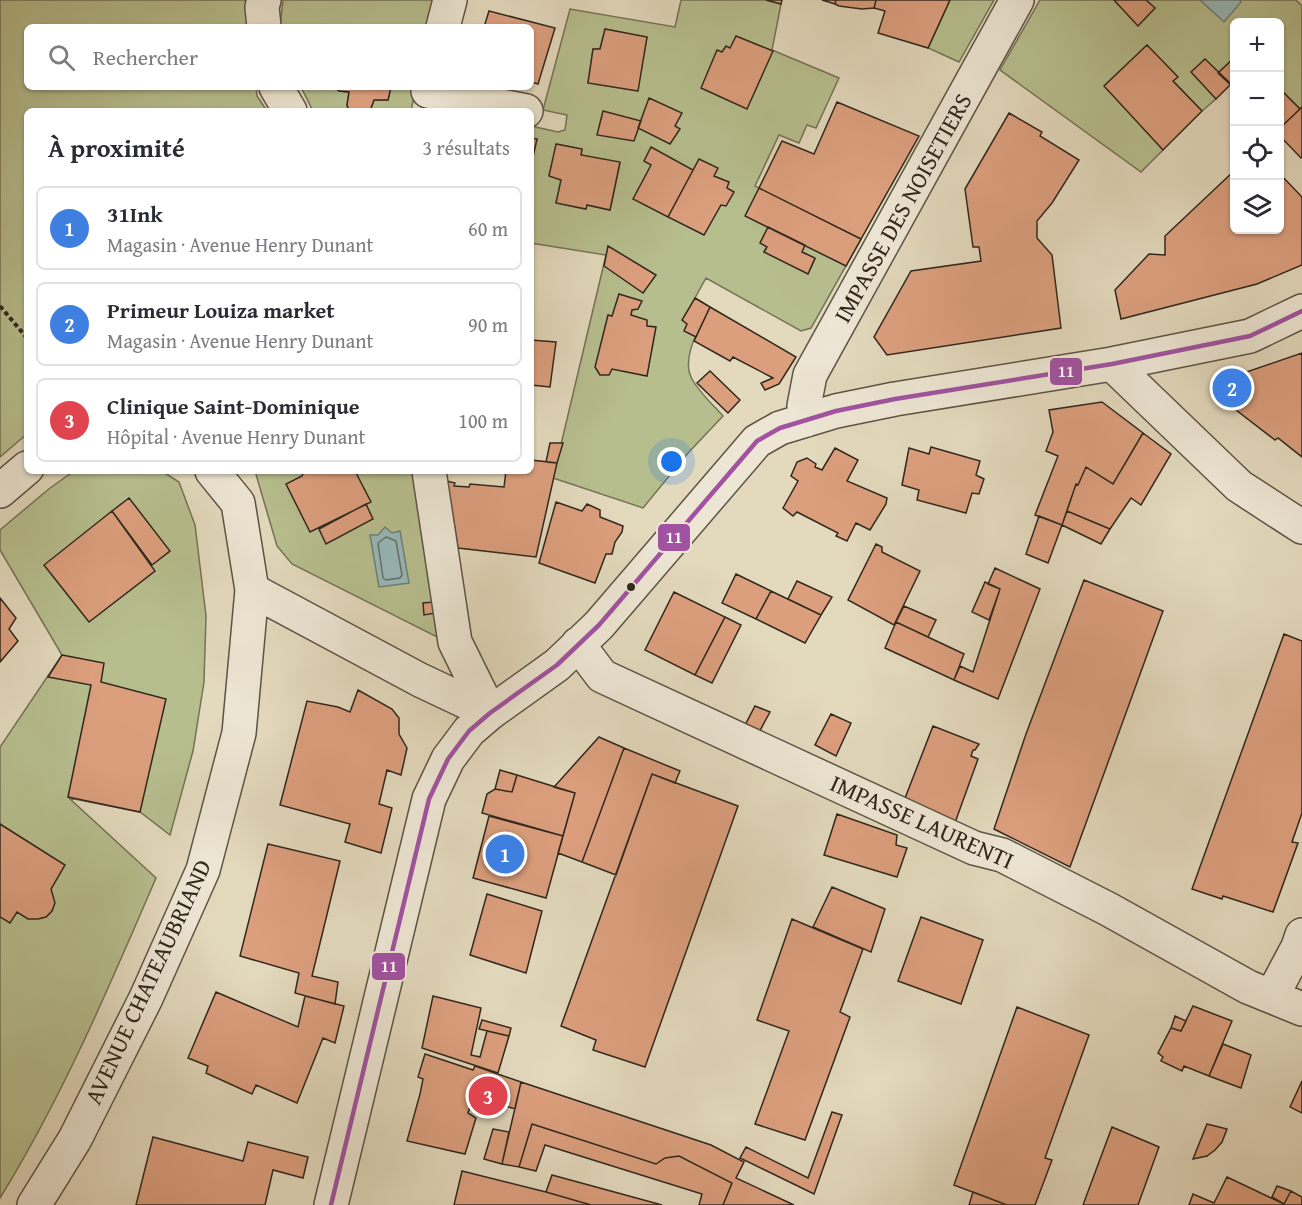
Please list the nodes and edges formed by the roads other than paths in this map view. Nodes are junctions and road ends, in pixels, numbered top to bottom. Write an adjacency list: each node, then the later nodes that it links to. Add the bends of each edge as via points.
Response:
1 (264, 0): 4 (street)
2 (450, 0): 5 (street)
3 (1017, 0): 12 (street, IMPASSE DES NOISETIERS, via 810,375 804,406)
4 (264, 24)
5 (443, 24)
6 (278, 90): 8 (street)
7 (427, 96): 9 (street)
8 (288, 108)
9 (506, 108)
10 (1302, 310): 11 (street, via 1250,336)
11 (1112, 364): 12 (street, via 895,399); 17 (street, via 1239,486)
12 (807, 420): 19 (street, via 780,428 757,441 599,625)
13 (24, 471): 16 (street)
14 (214, 474): 18 (street, AVENUE CHATEAUBRIAND, via 238,503)
15 (429, 474): 20 (street, via 454,642)
16 (0, 491)
17 (1302, 527)
18 (252, 590): 20 (street); 24 (street, AVENUE CHATEAUBRIAND, via 239,733 202,870 146,998 75,1139)
19 (578, 644): 20 (street, via 557,665); 22 (street, IMPASSE LAURENTI, via 602,676 974,848 1002,855 1248,987)
20 (490, 713): 25 (street, via 469,731 448,759 429,800)
21 (1300, 941): 22 (street)
22 (1272, 996): 23 (street, IMPASSE LAURENTI)
23 (1302, 1009)
24 (34, 1205)
25 (331, 1205)

